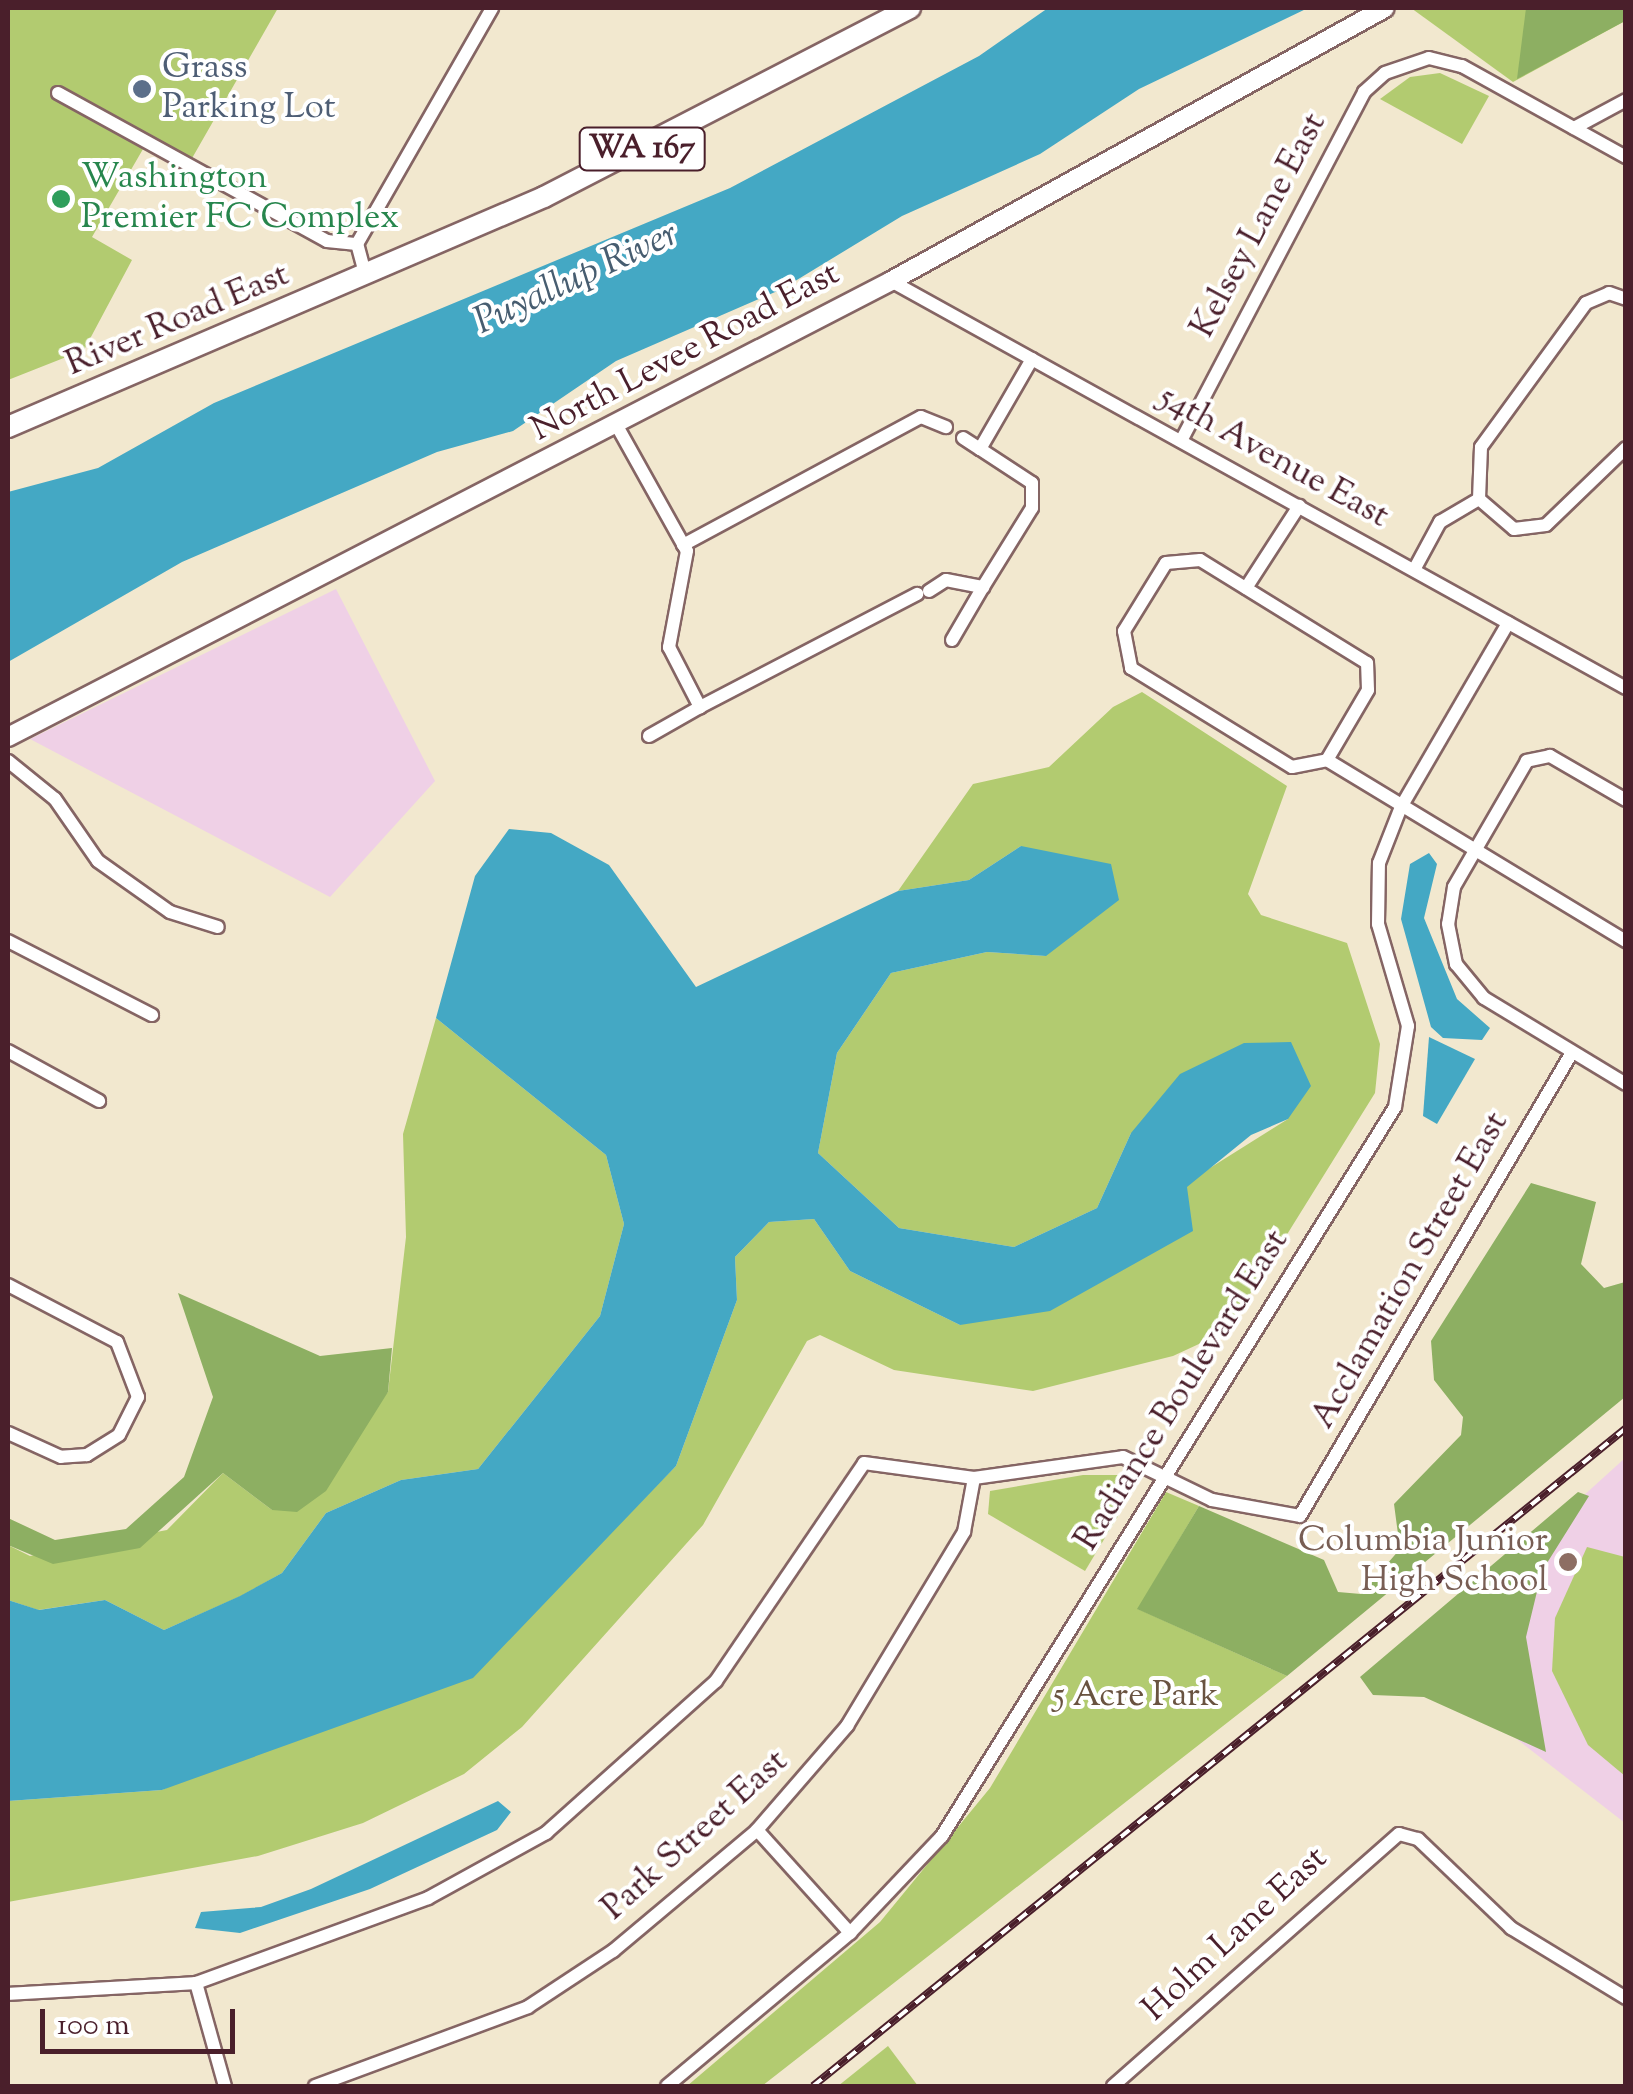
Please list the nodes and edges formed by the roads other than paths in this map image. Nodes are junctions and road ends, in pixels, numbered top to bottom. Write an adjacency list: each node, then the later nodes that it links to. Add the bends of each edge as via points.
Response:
1 (492, 8): 8 (street)
2 (910, 8): 9 (main road, River Road East / WA 167, via 662,140)
3 (1385, 8): 10 (street, North Levee Road East)
4 (58, 93): 8 (street, via 327,241)
5 (1626, 100): 6 (street)
6 (1574, 128): 7 (street); 17 (street, Kelsey Lane East, via 1462,66 1413,60 1364,92)
7 (1626, 157)
8 (356, 244): 9 (street)
9 (366, 277): 13 (main road, River Road East / WA 167)
10 (891, 281): 12 (street, 54th Avenue East); 14 (street, North Levee Road East)
11 (1626, 299): 20 (street, via 1601,294 1481,447)
12 (1032, 359): 17 (street, 54th Avenue East); 19 (street)
13 (8, 426)
14 (616, 426): 22 (street); 31 (street, North Levee Road East)
15 (946, 427): 22 (street, via 921,417)
16 (964, 438): 19 (street)
17 (1181, 441): 21 (street, 54th Avenue East)
18 (1626, 448): 20 (street, via 1546,525 1514,528)
19 (980, 449): 24 (street, via 1036,495)
20 (1479, 499): 23 (street, via 1440,522)
21 (1299, 506): 23 (street, 54th Avenue East); 25 (street)
22 (683, 545): 29 (street, via 689,574 669,647)
23 (1414, 570): 26 (street, 54th Avenue East)
24 (983, 587): 27 (street); 29 (street, via 946,580)
25 (1246, 588): 32 (street, via 1370,669 1368,690); 32 (street, via 1180,556 1160,570 1124,631 1124,660 1292,766)
26 (1508, 623): 28 (street, 54th Avenue East); 35 (street, Radiance Boulevard East)
27 (952, 640)
28 (1626, 688)
29 (700, 707): 30 (street)
30 (649, 736)
31 (8, 738)
32 (1327, 760): 35 (street)
33 (8, 762): 37 (street, via 56,799 98,862 170,912)
34 (1626, 800): 36 (street, via 1539,756 1523,766)
35 (1401, 807): 36 (street); 47 (street, Radiance Boulevard East, via 1375,890 1408,1026 1395,1107)
36 (1477, 851): 38 (street); 42 (street, via 1449,906 1456,964 1484,998)
37 (218, 928)
38 (1626, 940)
39 (8, 941): 40 (street)
40 (152, 1015)
41 (8, 1051): 44 (street)
42 (1571, 1054): 43 (street); 47 (street, Acclamation Street East, via 1300,1516 1212,1500)
43 (1626, 1084)
44 (100, 1101)
45 (8, 1285): 46 (street, via 117,1342 136,1372 134,1412 110,1444 86,1456 61,1457)
46 (8, 1434)
47 (1163, 1473): 48 (street, via 1123,1457); 50 (street, Radiance Boulevard East, via 975,1791)
48 (974, 1478): 49 (street, Park Street East, via 964,1532 847,1726); 51 (street, via 864,1463 716,1680 608,1786 546,1833 428,1898)
49 (757, 1830): 50 (street); 55 (street, Park Street East, via 614,1951 528,2007)
50 (850, 1933): 56 (street, Radiance Boulevard East)
51 (196, 1982): 52 (street); 54 (street)
52 (8, 1994)
53 (1626, 1998): 57 (street, Holm Lane East, via 1511,1928 1404,1834 1348,1870 1214,2005)
54 (225, 2086)
55 (315, 2086)
56 (667, 2086)
57 (1113, 2086)

